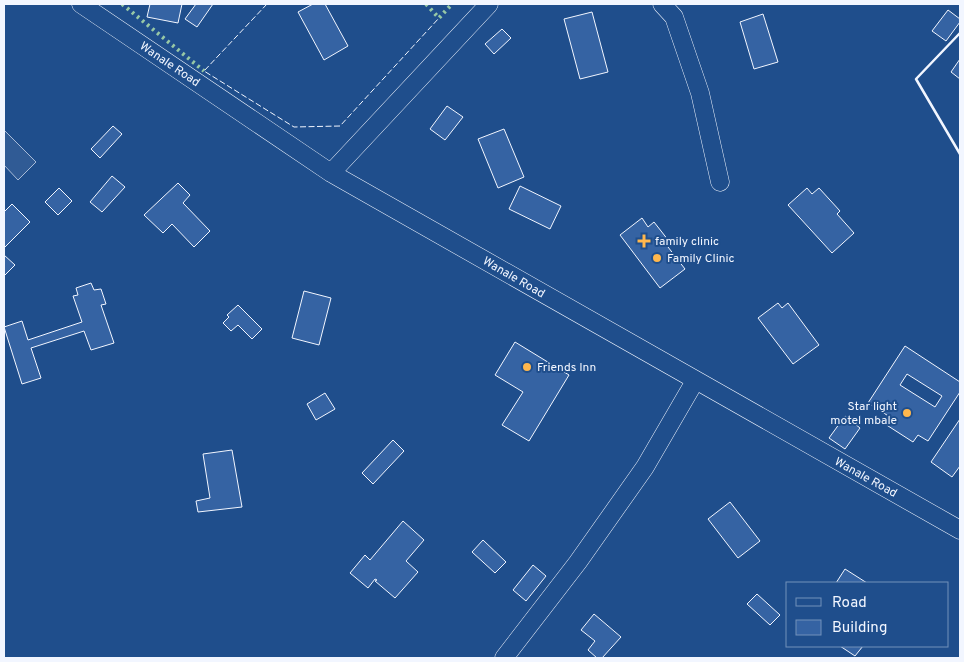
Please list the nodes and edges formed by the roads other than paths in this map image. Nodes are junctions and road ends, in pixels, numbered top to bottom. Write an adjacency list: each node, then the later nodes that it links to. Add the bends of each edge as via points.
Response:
1 (80, 4): 4 (street, Wanale Road)
2 (489, 4): 4 (street)
3 (662, 4): 5 (street, via 674,17 700,93)
4 (331, 173): 6 (street, Wanale Road)
5 (720, 182)
6 (695, 381): 7 (street, Wanale Road); 8 (street, via 645,467 578,562)
7 (960, 530)
8 (504, 658)

